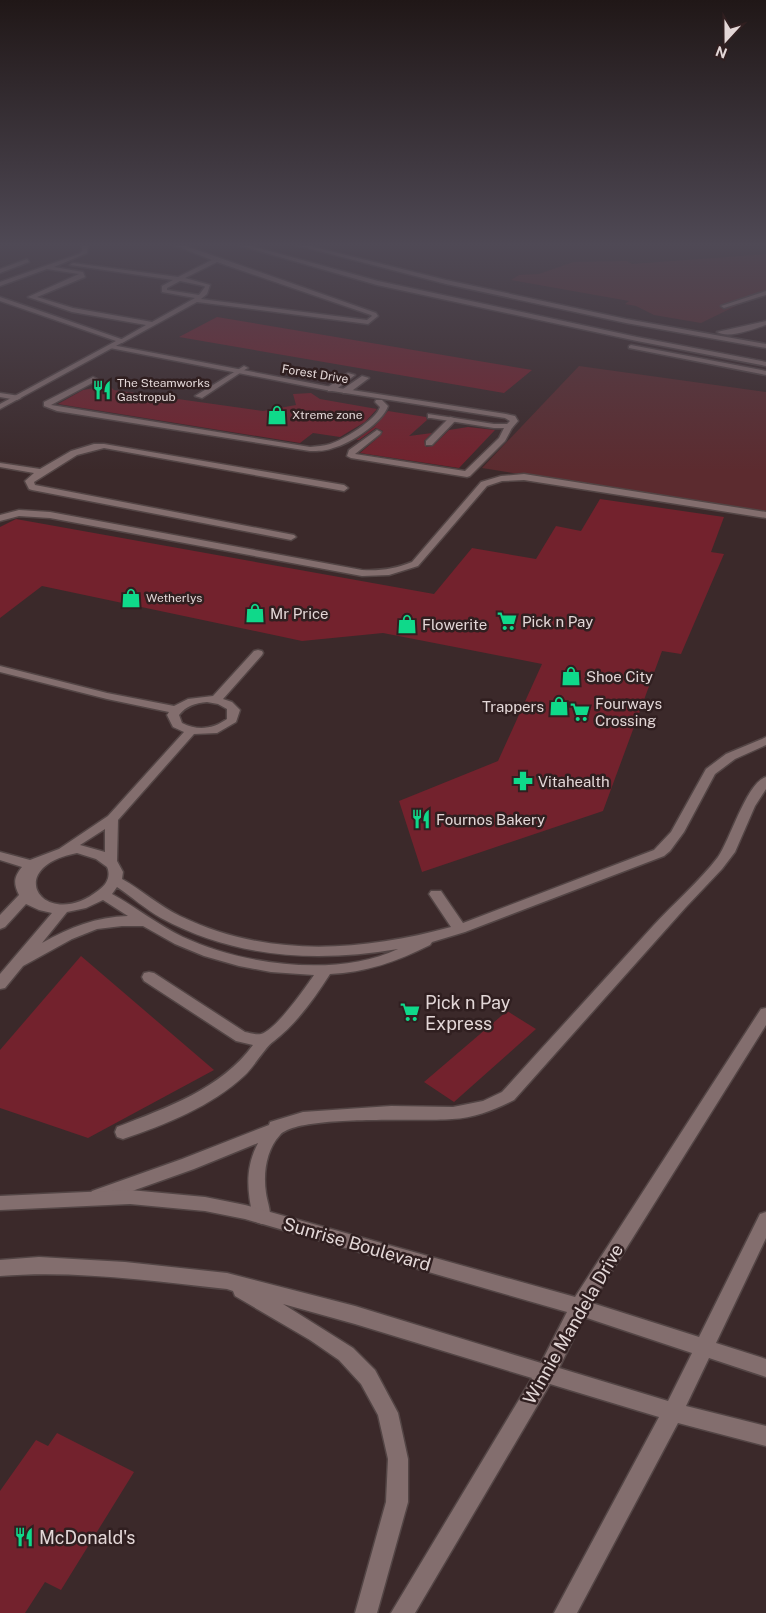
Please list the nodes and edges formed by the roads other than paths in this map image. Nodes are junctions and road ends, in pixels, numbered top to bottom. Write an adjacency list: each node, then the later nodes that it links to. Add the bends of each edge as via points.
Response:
1 (37, 320): 11 (main road)
2 (56, 320): 20 (main road, Forest Drive)
3 (131, 320): 13 (main road)
4 (159, 320): 13 (main road)
5 (356, 320): 12 (main road)
6 (371, 320): 12 (main road)
7 (515, 320): 16 (main road)
8 (547, 320): 24 (main road)
9 (623, 320): 10 (main road)
10 (626, 321): 14 (main road, via 725,332); 18 (main road)
11 (42, 322)
12 (368, 322): 15 (main road)
13 (152, 324): 20 (main road)
14 (766, 324): 17 (main road)
15 (359, 329)
16 (551, 329)
17 (760, 331)
18 (752, 340): 22 (main road); 24 (main road)
19 (96, 342): 20 (main road, Forest Drive)
20 (117, 342): 26 (main road, Forest Drive); 26 (main road, Forest Drive); 34 (main road); 35 (main road)
21 (627, 346): 27 (main road)
22 (766, 346)
23 (766, 352): 25 (main road)
24 (732, 357): 25 (main road)
25 (762, 363)
26 (240, 370): 31 (main road, Forest Drive); 33 (main road)
27 (766, 373)
28 (351, 375): 31 (main road)
29 (365, 378): 32 (main road)
30 (93, 379): 36 (main road, via 55,398 48,406 310,449 327,449 343,442 382,413 384,406)
31 (334, 386): 32 (main road, Forest Drive)
32 (348, 389): 40 (main road, Forest Drive, via 506,416 514,419)
33 (199, 396)
34 (2, 397): 35 (main road)
35 (17, 398): 37 (main road)
36 (379, 402)
37 (0, 407)
38 (431, 416): 39 (main road)
39 (453, 419): 40 (main road); 42 (main road)
40 (508, 426): 41 (main road, via 502,439 467,474 351,456)
41 (377, 432)
42 (429, 443)
43 (0, 465): 44 (main road)
44 (41, 472): 45 (main road, via 76,451 104,446); 48 (main road, via 29,481 32,487)
45 (344, 488)
46 (766, 514): 47 (main road, via 524,477 501,479 484,484 415,564 401,571 376,573 50,515 19,514)
47 (0, 518)
48 (291, 536)
49 (258, 653): 51 (main road)
50 (0, 669): 52 (main road)
51 (216, 700): 52 (main road, via 198,700); 53 (main road, via 234,710 232,720 210,731)
52 (176, 710): 53 (main road, via 173,715 177,725)
53 (191, 731): 56 (main road)
54 (766, 742): 68 (main road, via 736,753 711,770 667,849)
55 (766, 781): 76 (main road, via 753,796 728,852 709,878 681,904 508,1096 486,1107 453,1113 331,1115 303,1118)
56 (112, 820): 57 (main road); 59 (main road)
57 (63, 850): 59 (main road, via 91,850); 60 (main road, via 40,858)
58 (0, 856): 60 (main road)
59 (111, 861): 61 (main road, via 115,870)
60 (31, 865): 64 (main road, via 23,875 22,886)
61 (114, 880): 62 (main road); 69 (main road, via 200,931 246,945 281,950 348,951 370,950)
62 (102, 894): 65 (main road, via 90,902); 66 (main road)
63 (436, 894): 68 (main road)
64 (26, 896): 65 (main road, via 41,906); 67 (main road)
65 (63, 908): 70 (main road)
66 (147, 921): 70 (main road, via 95,924); 71 (main road, via 178,941 210,953 288,969)
67 (0, 924)
68 (460, 929): 69 (main road)
69 (434, 937): 71 (main road, via 386,960)
70 (20, 962): 73 (main road)
71 (325, 970): 75 (main road, via 306,999)
72 (149, 977): 75 (main road, via 241,1037)
73 (0, 984)
74 (766, 1013): 84 (main road, Winnie Mandela Drive)
75 (266, 1039): 77 (main road, via 256,1055 228,1081 176,1111)
76 (276, 1128): 78 (main road); 80 (main road, via 261,1152 256,1170 255,1184)
77 (123, 1132)
78 (94, 1198): 79 (main road, Sunrise Boulevard); 80 (main road, Sunrise Boulevard, via 167,1199)
79 (0, 1203)
80 (262, 1216): 84 (main road, Sunrise Boulevard)
81 (766, 1219): 85 (main road)
82 (0, 1268): 83 (main road, via 40,1265)
83 (228, 1281): 87 (main road, via 355,1315); 90 (main road, via 346,1354 368,1377 388,1413 398,1459 397,1502)
84 (579, 1307): 85 (main road, Sunrise Boulevard); 87 (main road, Winnie Mandela Drive)
85 (705, 1348): 86 (main road, Sunrise Boulevard); 88 (main road)
86 (766, 1368)
87 (546, 1373): 88 (main road); 91 (main road, Winnie Mandela Drive)
88 (673, 1412): 89 (main road); 92 (main road)
89 (766, 1436)
90 (366, 1613)
91 (402, 1613)
92 (565, 1613)

